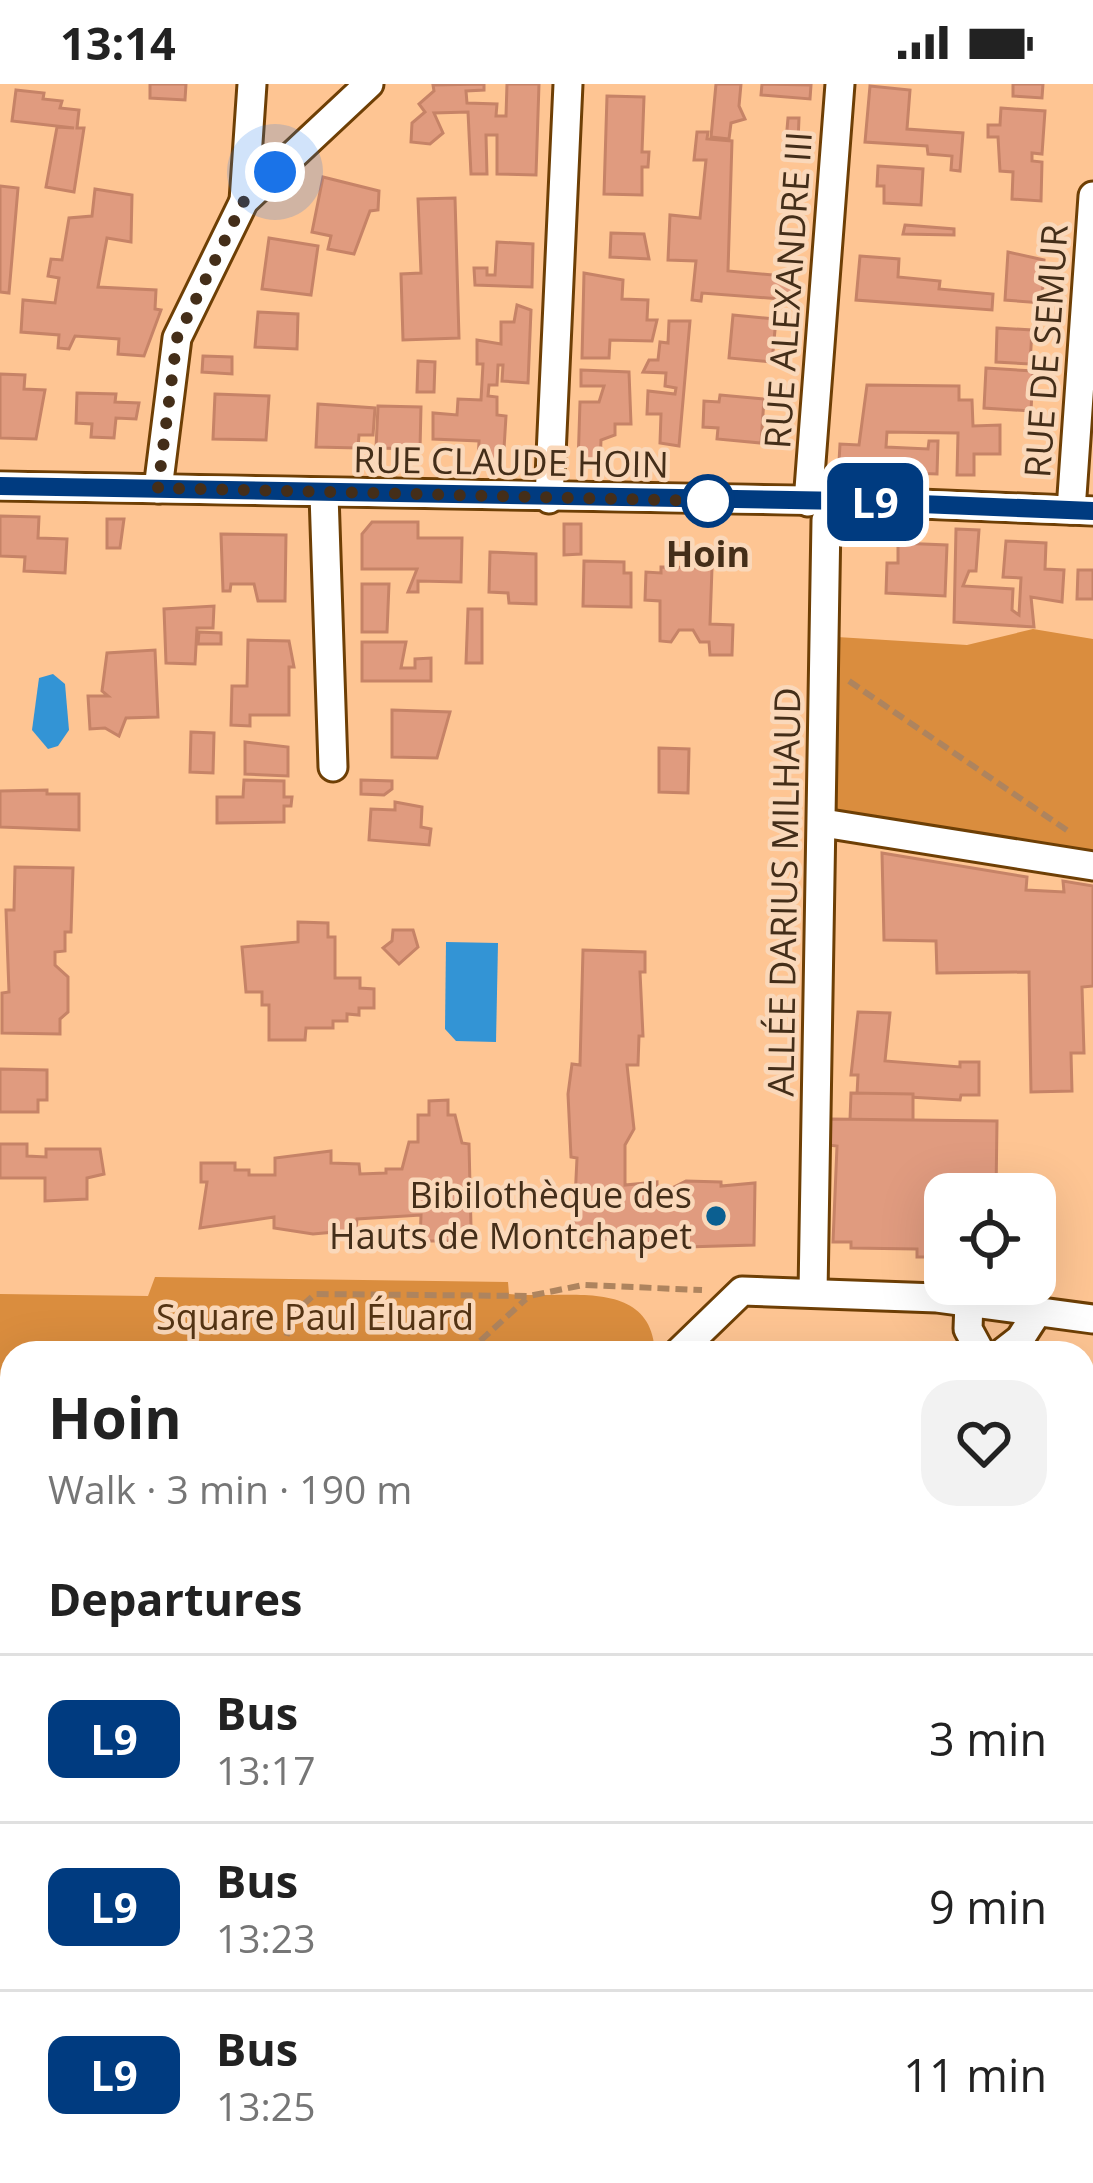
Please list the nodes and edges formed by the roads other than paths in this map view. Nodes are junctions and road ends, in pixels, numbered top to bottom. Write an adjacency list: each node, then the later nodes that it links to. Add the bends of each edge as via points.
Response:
1 (253, 84): 6 (street)
2 (369, 84): 6 (street)
3 (568, 84): 10 (street)
4 (840, 84): 12 (street, RUE ALEXANDRE III)
5 (1093, 196): 13 (street, RUE DE SEMUR)
6 (244, 201): 8 (street, via 177,338)
7 (0, 486): 8 (street, RUE CLAUDE HOIN)
8 (158, 488): 9 (street, RUE CLAUDE HOIN)
9 (324, 494): 10 (street, RUE CLAUDE HOIN); 14 (street)
10 (549, 499): 12 (street, RUE CLAUDE HOIN)
11 (847, 501): 12 (street, RUE CLAUDE HOIN); 13 (street, RUE CLAUDE HOIN); 15 (street, ALLÉE DARIUS MILHAUD, via 826,520)
12 (808, 502)
13 (1082, 511)
14 (333, 767)
15 (823, 823): 16 (street); 17 (street, ALLÉE DARIUS MILHAUD)
16 (1093, 866)
17 (813, 1293): 18 (street); 23 (street, via 742,1291)
18 (924, 1297)
19 (969, 1305): 24 (street)
20 (992, 1305): 21 (street)
21 (1038, 1311): 22 (street); 25 (street)
22 (1093, 1318)
23 (690, 1341)
24 (974, 1341)
25 (1017, 1341)

